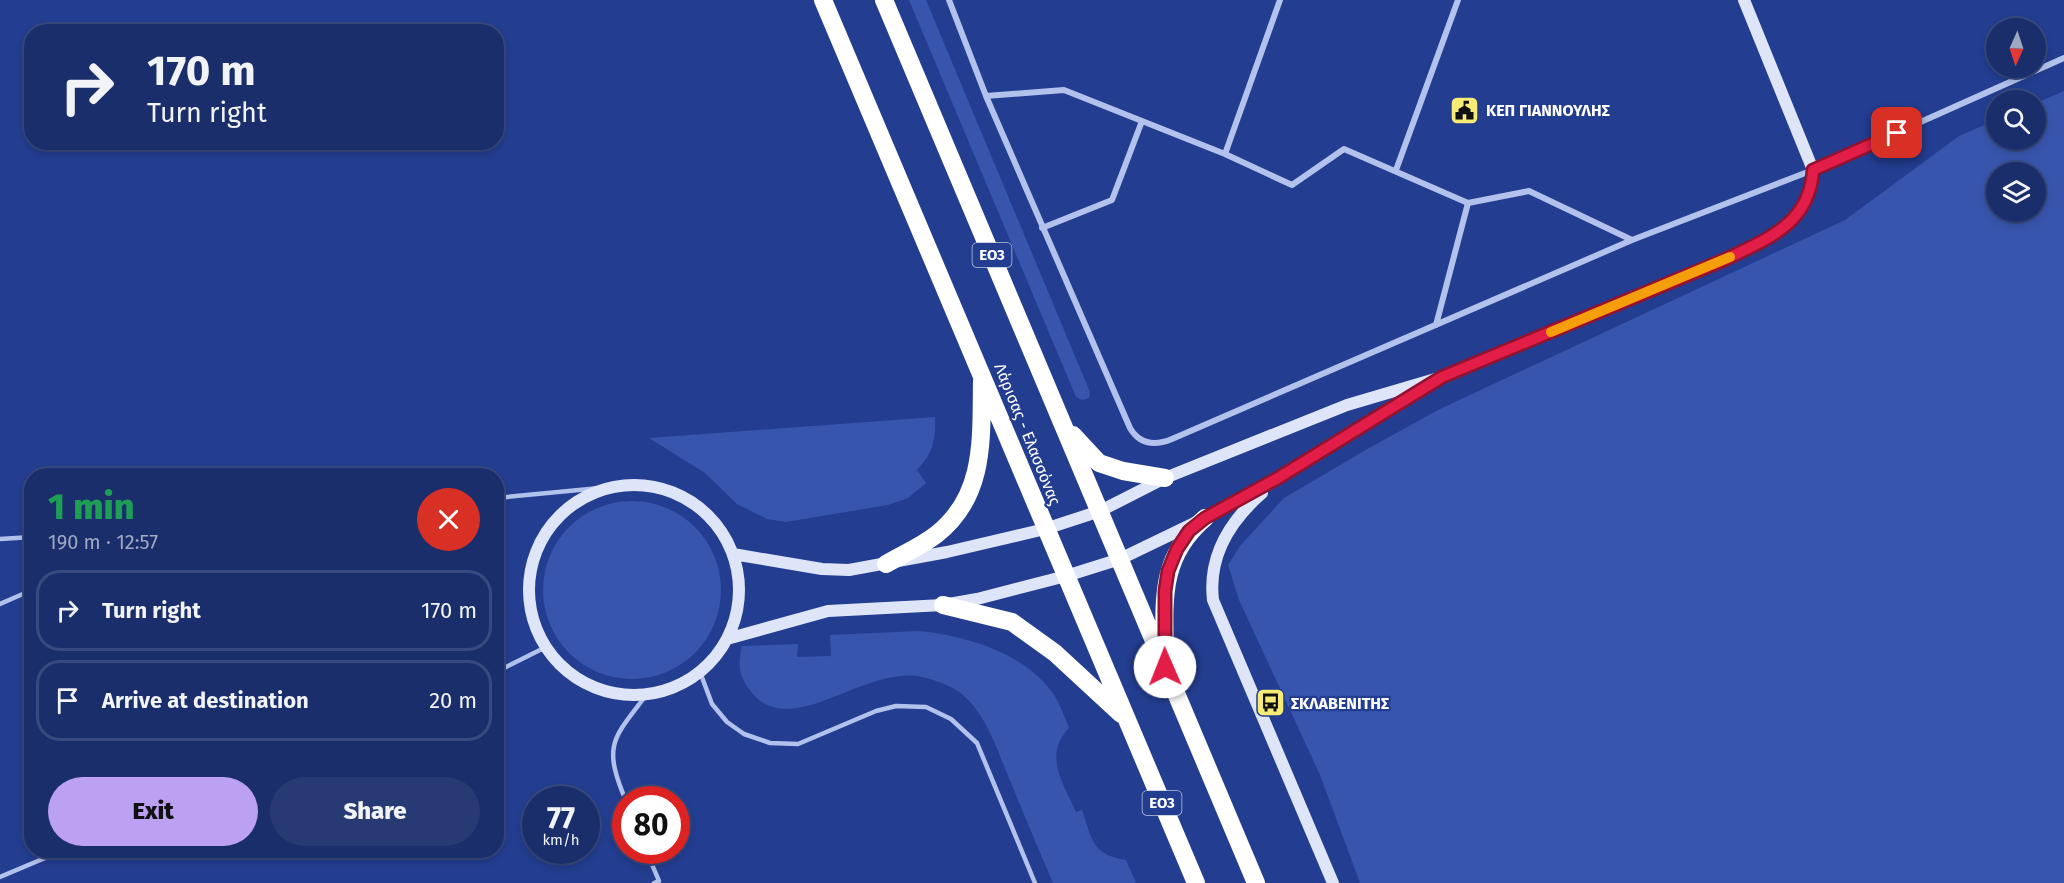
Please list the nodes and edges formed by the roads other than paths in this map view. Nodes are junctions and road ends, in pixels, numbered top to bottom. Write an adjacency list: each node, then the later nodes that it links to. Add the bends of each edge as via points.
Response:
1 (823, 0): 17 (highway, Λάρισας - Ελασσόνας / ΕΟ3)
2 (884, 0): 19 (highway, ΕΟ3)
3 (949, 0): 8 (street)
4 (1280, 0): 10 (street)
5 (1458, 0): 11 (street)
6 (1744, 0): 12 (street)
7 (2064, 58): 12 (street)
8 (986, 96): 9 (street, via 1064,90); 14 (street)
9 (1142, 121): 10 (street); 14 (street, via 1112,200)
10 (1225, 154): 11 (street, via 1293,185 1344,149)
11 (1396, 170): 13 (street)
12 (1813, 170): 15 (street); 18 (street, via 1812,189 1805,205 1785,227 1764,241)
13 (1468, 203): 15 (street, via 1529,191); 16 (street)
14 (1042, 228): 16 (street, via 1130,428 1139,439 1151,444 1172,440)
15 (1632, 240): 16 (street)
16 (1436, 325)
17 (982, 374): 26 (highway, Λάρισας - Ελασσόνας / ΕΟ3); 31 (highway, via 981,442 969,495 956,516 936,535)
18 (1442, 377): 20 (street, via 1347,405); 21 (street)
19 (1066, 429): 20 (highway, via 1099,463); 24 (highway, ΕΟ3)
20 (1165, 478): 24 (street)
21 (1278, 478): 25 (street); 51 (street, via 1250,503 1220,546 1213,565 1213,600)
22 (621, 486): 23 (lane); 29 (street, via 656,488 689,501 716,524); 37 (street, via 573,505 559,517 539,546 533,562 530,597)
23 (504, 497)
24 (1100, 511): 26 (street); 30 (highway, ΕΟ3)
25 (1205, 518): 30 (street); 38 (highway, via 1189,531 1168,571)
26 (1045, 529): 31 (street); 32 (highway, Λάρισας - Ελασσόνας / ΕΟ3)
27 (24, 538): 28 (lane)
28 (0, 540)
29 (733, 554): 31 (street, via 822,569 849,570); 36 (street, via 739,597)
30 (1120, 559): 32 (street); 38 (highway, ΕΟ3)
31 (886, 564)
32 (1066, 576): 35 (street); 42 (highway, Λάρισας - Ελασσόνας / ΕΟ3)
33 (24, 594): 34 (lane)
34 (0, 604)
35 (943, 605): 36 (street, via 828,611); 42 (highway, via 1012,622 1055,653)
36 (727, 639): 40 (street)
37 (546, 646): 39 (lane); 41 (street, via 565,669 590,685 618,693)
38 (1165, 667): 50 (highway, ΕΟ3)
39 (504, 668)
40 (700, 672): 41 (street, via 675,686); 48 (lane, via 712,704 727,722 744,734 770,743 798,744 896,706 926,707 951,719 977,743)
41 (647, 694): 43 (lane, via 614,738 614,771)
42 (1129, 722): 49 (highway, Λάρισας - Ελασσόνας / ΕΟ3)
43 (620, 786)
44 (45, 858): 46 (lane)
45 (651, 864): 47 (lane)
46 (0, 877)
47 (657, 882)
48 (1035, 883)
49 (1196, 883)
50 (1256, 883)
51 (1333, 883)

